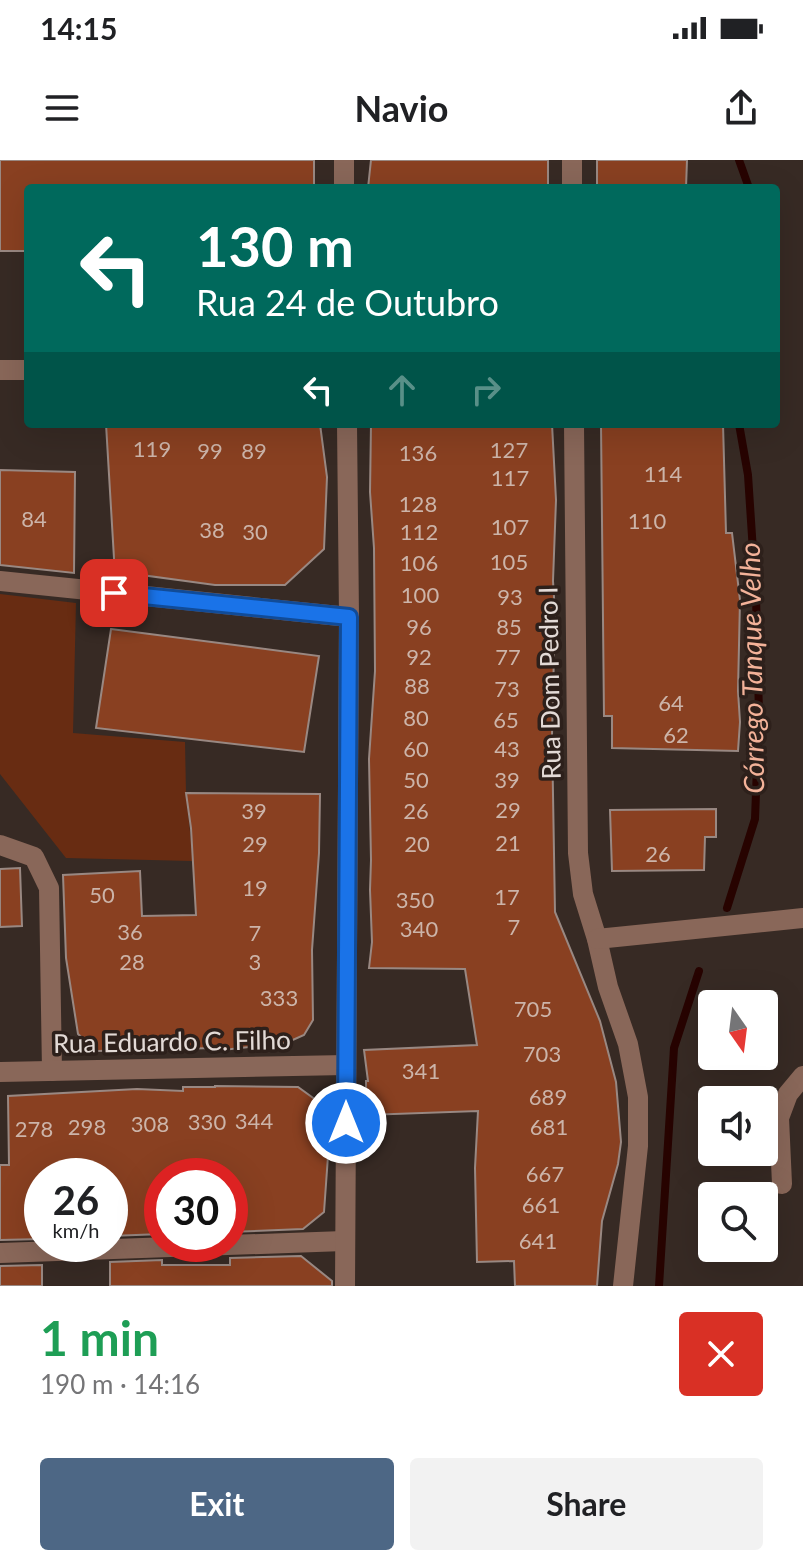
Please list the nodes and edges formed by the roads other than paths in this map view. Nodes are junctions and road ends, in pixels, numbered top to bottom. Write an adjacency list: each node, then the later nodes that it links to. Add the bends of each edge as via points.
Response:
1 (344, 160): 3 (street)
2 (572, 160): 4 (street)
3 (344, 184)
4 (572, 184)
5 (0, 370): 6 (street)
6 (24, 370)
7 (347, 428): 10 (street)
8 (574, 428): 13 (street, Rua Dom Pedro I, via 578,853)
9 (0, 581): 10 (street)
10 (349, 617): 14 (street)
11 (0, 845): 15 (street, via 34,857 49,888)
12 (803, 918): 13 (street)
13 (597, 939): 22 (street, Rua Dom Pedro I, via 638,1097)
14 (346, 1065): 15 (street, Rua Eduardo C. Filho); 19 (street)
15 (52, 1071): 16 (street, Rua Eduardo C. Filho)
16 (0, 1072)
17 (803, 1076): 18 (street, via 788,1094 779,1118)
18 (782, 1184)
19 (344, 1241): 20 (street); 21 (street)
20 (0, 1253)
21 (345, 1286)
22 (623, 1286)

